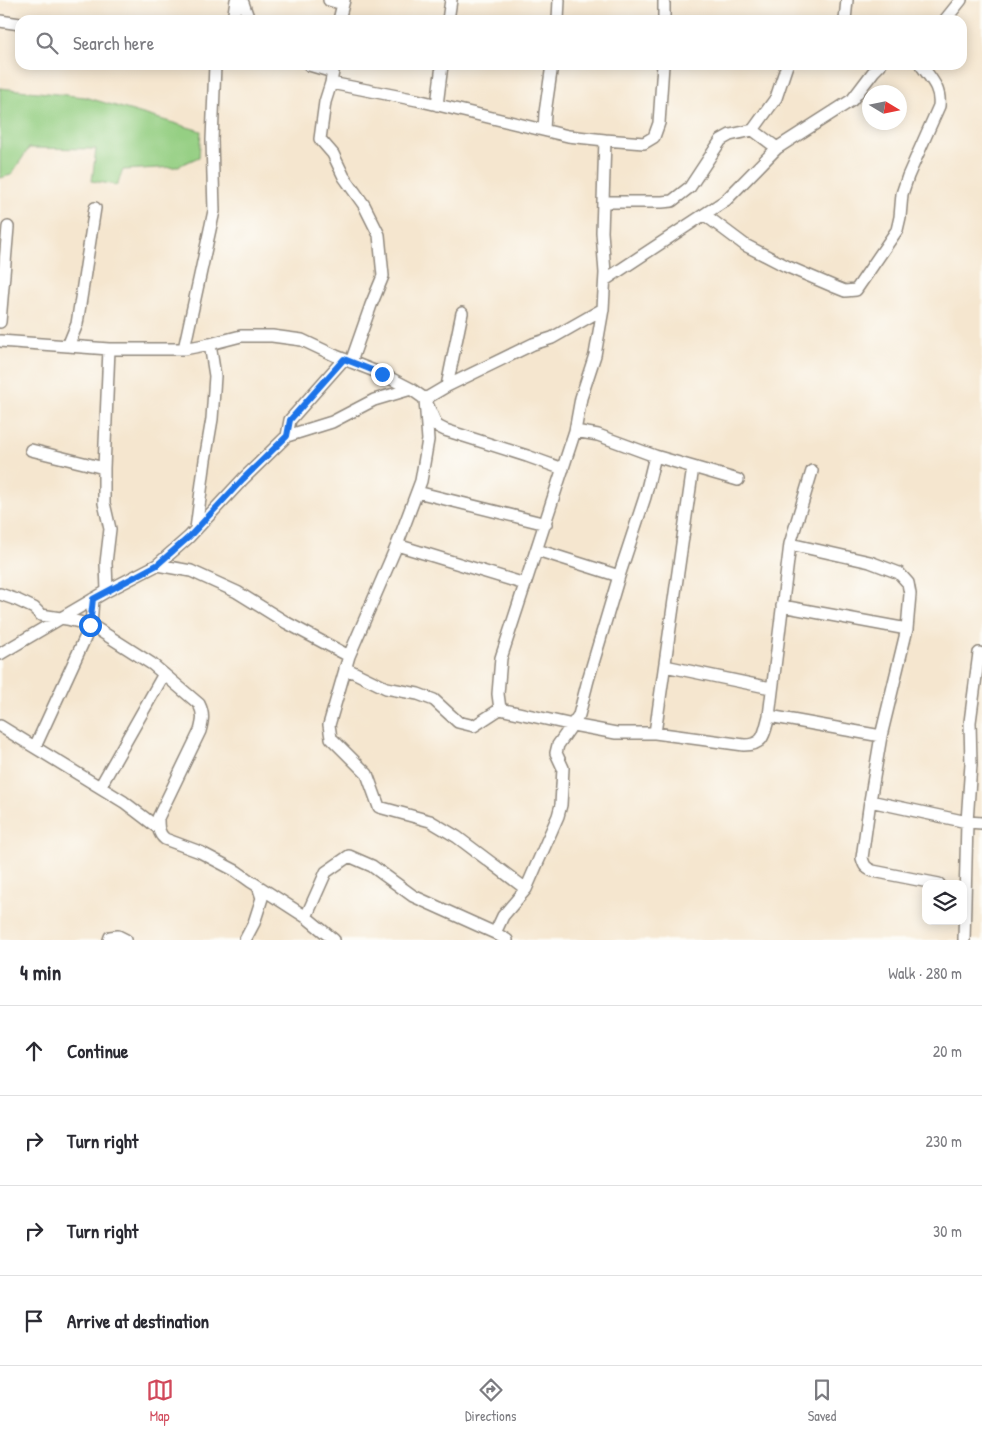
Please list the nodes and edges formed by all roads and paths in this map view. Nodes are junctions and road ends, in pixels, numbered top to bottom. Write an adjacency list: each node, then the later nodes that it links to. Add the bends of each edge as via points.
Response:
1 (236, 0): 10 (street)
2 (242, 0): 11 (street)
3 (329, 0): 9 (street)
4 (451, 0): 13 (street)
5 (559, 0): 14 (street)
6 (664, 0): 15 (street)
7 (847, 0): 16 (street)
8 (961, 0): 17 (street)
9 (343, 2): 12 (street)
10 (234, 15)
11 (247, 15)
12 (340, 15)
13 (449, 15)
14 (558, 15)
15 (664, 15)
16 (846, 15)
17 (949, 15)
18 (0, 21): 19 (street)
19 (15, 23)
20 (215, 70): 44 (street, via 214,211)
21 (441, 70): 28 (street)
22 (551, 70): 29 (street)
23 (663, 70): 31 (street, via 659,123 654,137 644,143)
24 (785, 70): 30 (street, via 776,98)
25 (875, 70): 32 (street, via 852,100)
26 (924, 70): 35 (street, via 938,90 939,106 905,185 897,230 856,290 845,291 786,266 745,245)
27 (333, 73): 28 (street, via 355,87); 46 (street, via 324,102 320,139 333,154 379,235 383,276)
28 (437, 105): 29 (street)
29 (544, 130): 31 (street)
30 (753, 130): 32 (street); 33 (street, via 721,140 690,187 672,201)
31 (605, 140): 33 (street)
32 (777, 148): 35 (street, via 726,200)
33 (602, 202): 37 (street)
34 (95, 208): 43 (street, via 77,324)
35 (705, 215): 37 (street)
36 (8, 226): 40 (street)
37 (605, 280): 38 (street)
38 (602, 309): 47 (street, via 552,338); 50 (street, via 595,355 580,398)
39 (462, 314): 47 (street)
40 (0, 322)
41 (0, 341): 43 (street)
42 (210, 344): 44 (street); 46 (street, via 241,336 272,336 302,340); 61 (street, via 215,376 212,419)
43 (68, 346): 45 (street)
44 (184, 348): 45 (street)
45 (109, 349): 55 (street)
46 (347, 361): 48 (street); 51 (street, via 290,420)
47 (447, 386): 49 (street)
48 (411, 389): 49 (street); 51 (street, via 374,400 332,422)
49 (425, 399): 56 (street, via 437,426); 59 (street, via 428,440)
50 (575, 431): 53 (street, via 598,435); 56 (street)
51 (287, 436): 61 (street)
52 (32, 450): 55 (street)
53 (655, 456): 54 (street); 66 (street, via 646,497)
54 (693, 467): 58 (street); 78 (street)
55 (104, 468): 68 (street, via 104,503 110,529)
56 (563, 470): 60 (street)
57 (812, 471): 62 (street)
58 (738, 480)
59 (417, 492): 60 (street); 63 (street)
60 (546, 524): 64 (street)
61 (196, 529): 65 (street)
62 (790, 544): 71 (street); 74 (street, via 870,562 899,573 908,582 910,594)
63 (397, 545): 67 (street); 77 (street)
64 (537, 550): 66 (street); 67 (street)
65 (157, 565): 68 (street); 77 (street, via 191,571 237,592)
66 (620, 576): 84 (street, via 579,715)
67 (525, 584): 82 (street, via 501,658)
68 (107, 591): 70 (street)
69 (0, 594): 72 (street, via 34,608 41,615)
70 (93, 599): 72 (street); 73 (street)
71 (782, 606): 74 (street); 81 (street)
72 (61, 618): 73 (street); 75 (street)
73 (90, 625): 80 (street); 88 (street)
74 (907, 629): 87 (street)
75 (0, 654)
76 (982, 654): 89 (street, via 979,653 970,722)
77 (349, 656): 79 (street)
78 (665, 666): 81 (street); 86 (street)
79 (345, 668): 82 (street, via 386,688 434,700 458,722 474,726); 98 (street, via 329,725 331,738 367,774 379,807 430,821 457,837)
80 (164, 674): 90 (street); 94 (street, via 199,704 203,720 158,818)
81 (771, 688): 83 (street)
82 (500, 709): 84 (street)
83 (769, 716): 86 (street, via 762,740 754,745); 87 (street)
84 (573, 725): 86 (street); 98 (street, via 558,744 556,753 563,768 558,816)
85 (0, 726): 88 (street)
86 (655, 734)
87 (881, 736): 91 (street)
88 (35, 747): 90 (street)
89 (977, 764): 92 (street)
90 (100, 787): 94 (street)
91 (870, 801): 92 (street); 96 (street, via 862,858 866,868)
92 (967, 822): 93 (street); 95 (street)
93 (982, 823)
94 (158, 828): 97 (street, via 165,839 200,852)
95 (965, 880)
96 (922, 881)
97 (258, 886): 99 (street); 104 (street, via 262,898)
98 (526, 889): 101 (street, via 503,916)
99 (306, 917): 101 (street, via 326,872 349,856 372,866 413,896); 105 (street)
100 (964, 925): 107 (street)
101 (495, 932): 106 (street)
102 (109, 940): 103 (street, via 118,936)
103 (126, 940)
104 (245, 940)
105 (334, 940)
106 (507, 940)
107 (964, 940)

